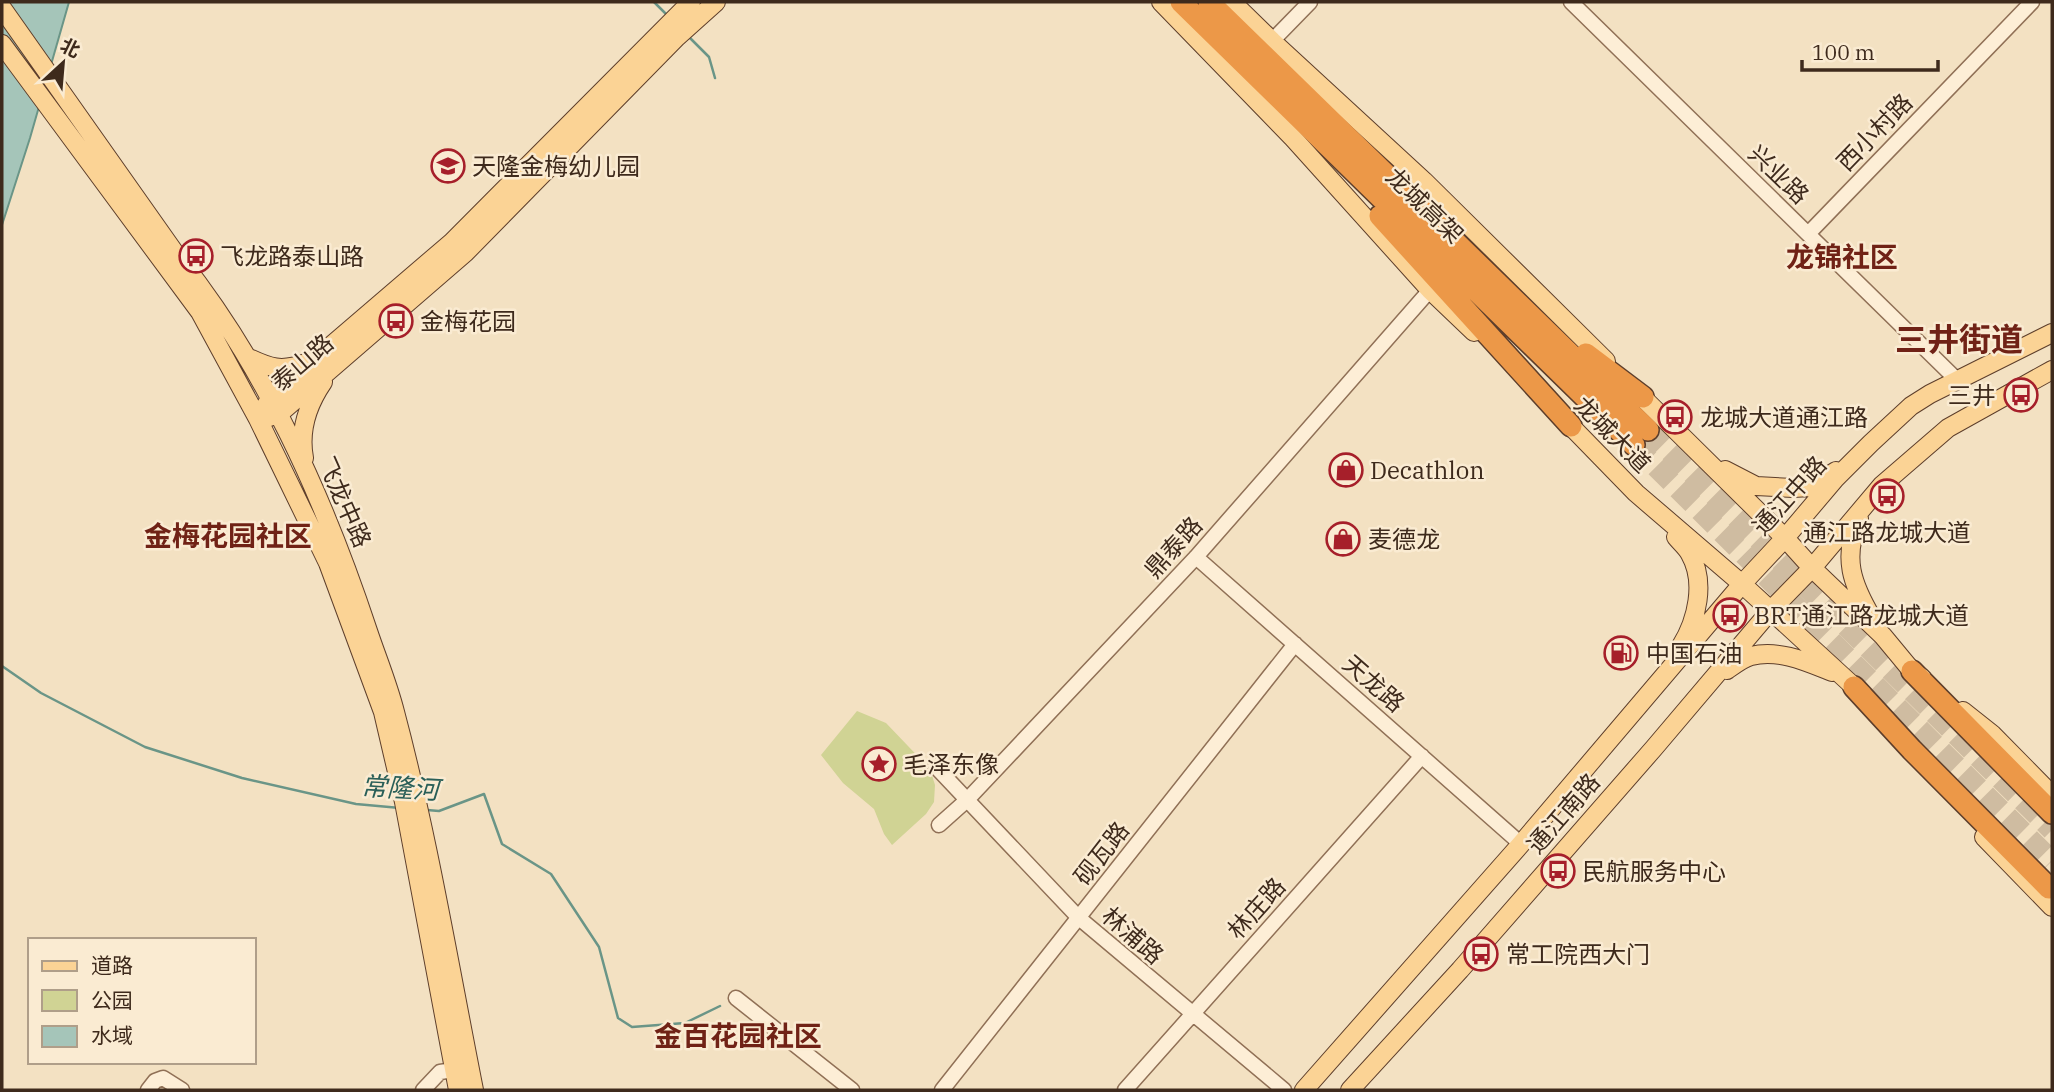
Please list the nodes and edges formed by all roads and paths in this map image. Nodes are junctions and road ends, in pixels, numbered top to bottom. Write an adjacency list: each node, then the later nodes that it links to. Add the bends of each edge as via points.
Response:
1 (716, 2): 10 (main road, 泰山路)
2 (1161, 2): 14 (main road, 龙城大道, via 1293,138)
3 (1181, 2): 12 (highway, 龙城高架)
4 (1209, 2): 12 (highway, 龙城高架)
5 (1232, 2): 12 (main road)
6 (1310, 2): 12 (street)
7 (1571, 2): 13 (street, 兴业路)
8 (2032, 2): 13 (street, 西小村路)
9 (2, 8): 16 (main road, 飞龙中路, via 207,294)
10 (681, 21): 17 (main road, 泰山路, via 452,242); 18 (main road, 泰山路, via 465,253)
11 (2, 44): 23 (main road, 飞龙中路, via 200,312)
12 (1260, 55): 21 (highway, via 1404,181 1588,355); 24 (highway); 25 (highway, 龙城高架)
13 (1808, 234): 20 (street, 兴业路)
14 (1430, 290): 24 (main road, 龙城大道); 32 (street, 鼎泰路)
15 (2052, 333): 20 (main road, 通江中路)
16 (245, 356): 17 (main road, via 268,367 288,369); 22 (main road, 飞龙中路)
17 (316, 359): 22 (main road, 泰山路)
18 (333, 368): 22 (main road, 泰山路); 28 (main road, via 306,416 301,444)
19 (2052, 370): 30 (main road, via 1948,428)
20 (1956, 379): 26 (main road, 通江中路, via 1911,406)
21 (1643, 397): 27 (main road, 龙城大道)
22 (275, 406): 23 (main road, 泰山路); 28 (main road, 飞龙中路)
23 (258, 419): 46 (main road, 飞龙中路, via 328,563 383,712)
24 (1571, 426): 29 (main road, 龙城大道)
25 (1641, 438)
26 (1871, 443): 27 (main road, via 1811,486 1793,488 1756,486); 31 (main road, 通江中路)
27 (1707, 459): 31 (main road, 龙城大道)
28 (308, 478): 46 (main road, 飞龙中路, via 344,558 395,710)
29 (1636, 493): 34 (main road, 龙城大道); 39 (main road, via 1690,553 1698,573 1694,618)
30 (1871, 498): 33 (main road); 36 (main road, via 1852,536 1852,572 1855,587)
31 (1785, 538): 33 (main road, 龙城大道); 34 (main road, 通江中路)
32 (1196, 557): 37 (street, 天龙路); 45 (street, 鼎泰路)
33 (1812, 568): 35 (main road, 通江南路); 36 (main road, 龙城大道)
34 (1742, 584): 35 (main road, 龙城大道); 39 (main road, 通江南路)
35 (1771, 610): 40 (main road, 龙城大道); 41 (main road, 通江南路)
36 (1883, 636): 38 (main road)
37 (1295, 644): 42 (street, 天龙路); 52 (street, 砚瓦路)
38 (1912, 670): 44 (main road, via 1992,734); 47 (highway); 49 (main road, via 1977,750)
39 (1660, 681): 50 (main road, 通江南路)
40 (1848, 682): 41 (main road, via 1786,656 1748,656); 51 (highway)
41 (1694, 701): 66 (main road, 通江南路)
42 (1422, 756): 50 (street, 天龙路); 54 (street, 林庄路)
43 (935, 766): 45 (street, 林浦路)
44 (2052, 795)
45 (967, 800): 48 (street, 鼎泰路); 52 (street, 林浦路)
46 (411, 809): 55 (main road, 飞龙中路); 60 (main road, 飞龙中路)
47 (2052, 813)
48 (939, 825)
49 (2052, 825)
50 (1521, 844): 65 (main road, 通江南路)
51 (2051, 891)
52 (1079, 918): 54 (street, 林浦路); 62 (street, 砚瓦路)
53 (736, 998): 61 (street)
54 (1192, 1015): 63 (street, 林庄路); 64 (street, 林浦路)
55 (454, 1070): 58 (street, via 440,1072); 59 (main road, 飞龙中路)
56 (148, 1090): 57 (street, via 163,1078)
57 (182, 1090)
58 (423, 1090)
59 (458, 1090)
60 (474, 1090)
61 (852, 1090)
62 (942, 1090)
63 (1125, 1090)
64 (1284, 1090)
65 (1304, 1090)
66 (1350, 1090)

